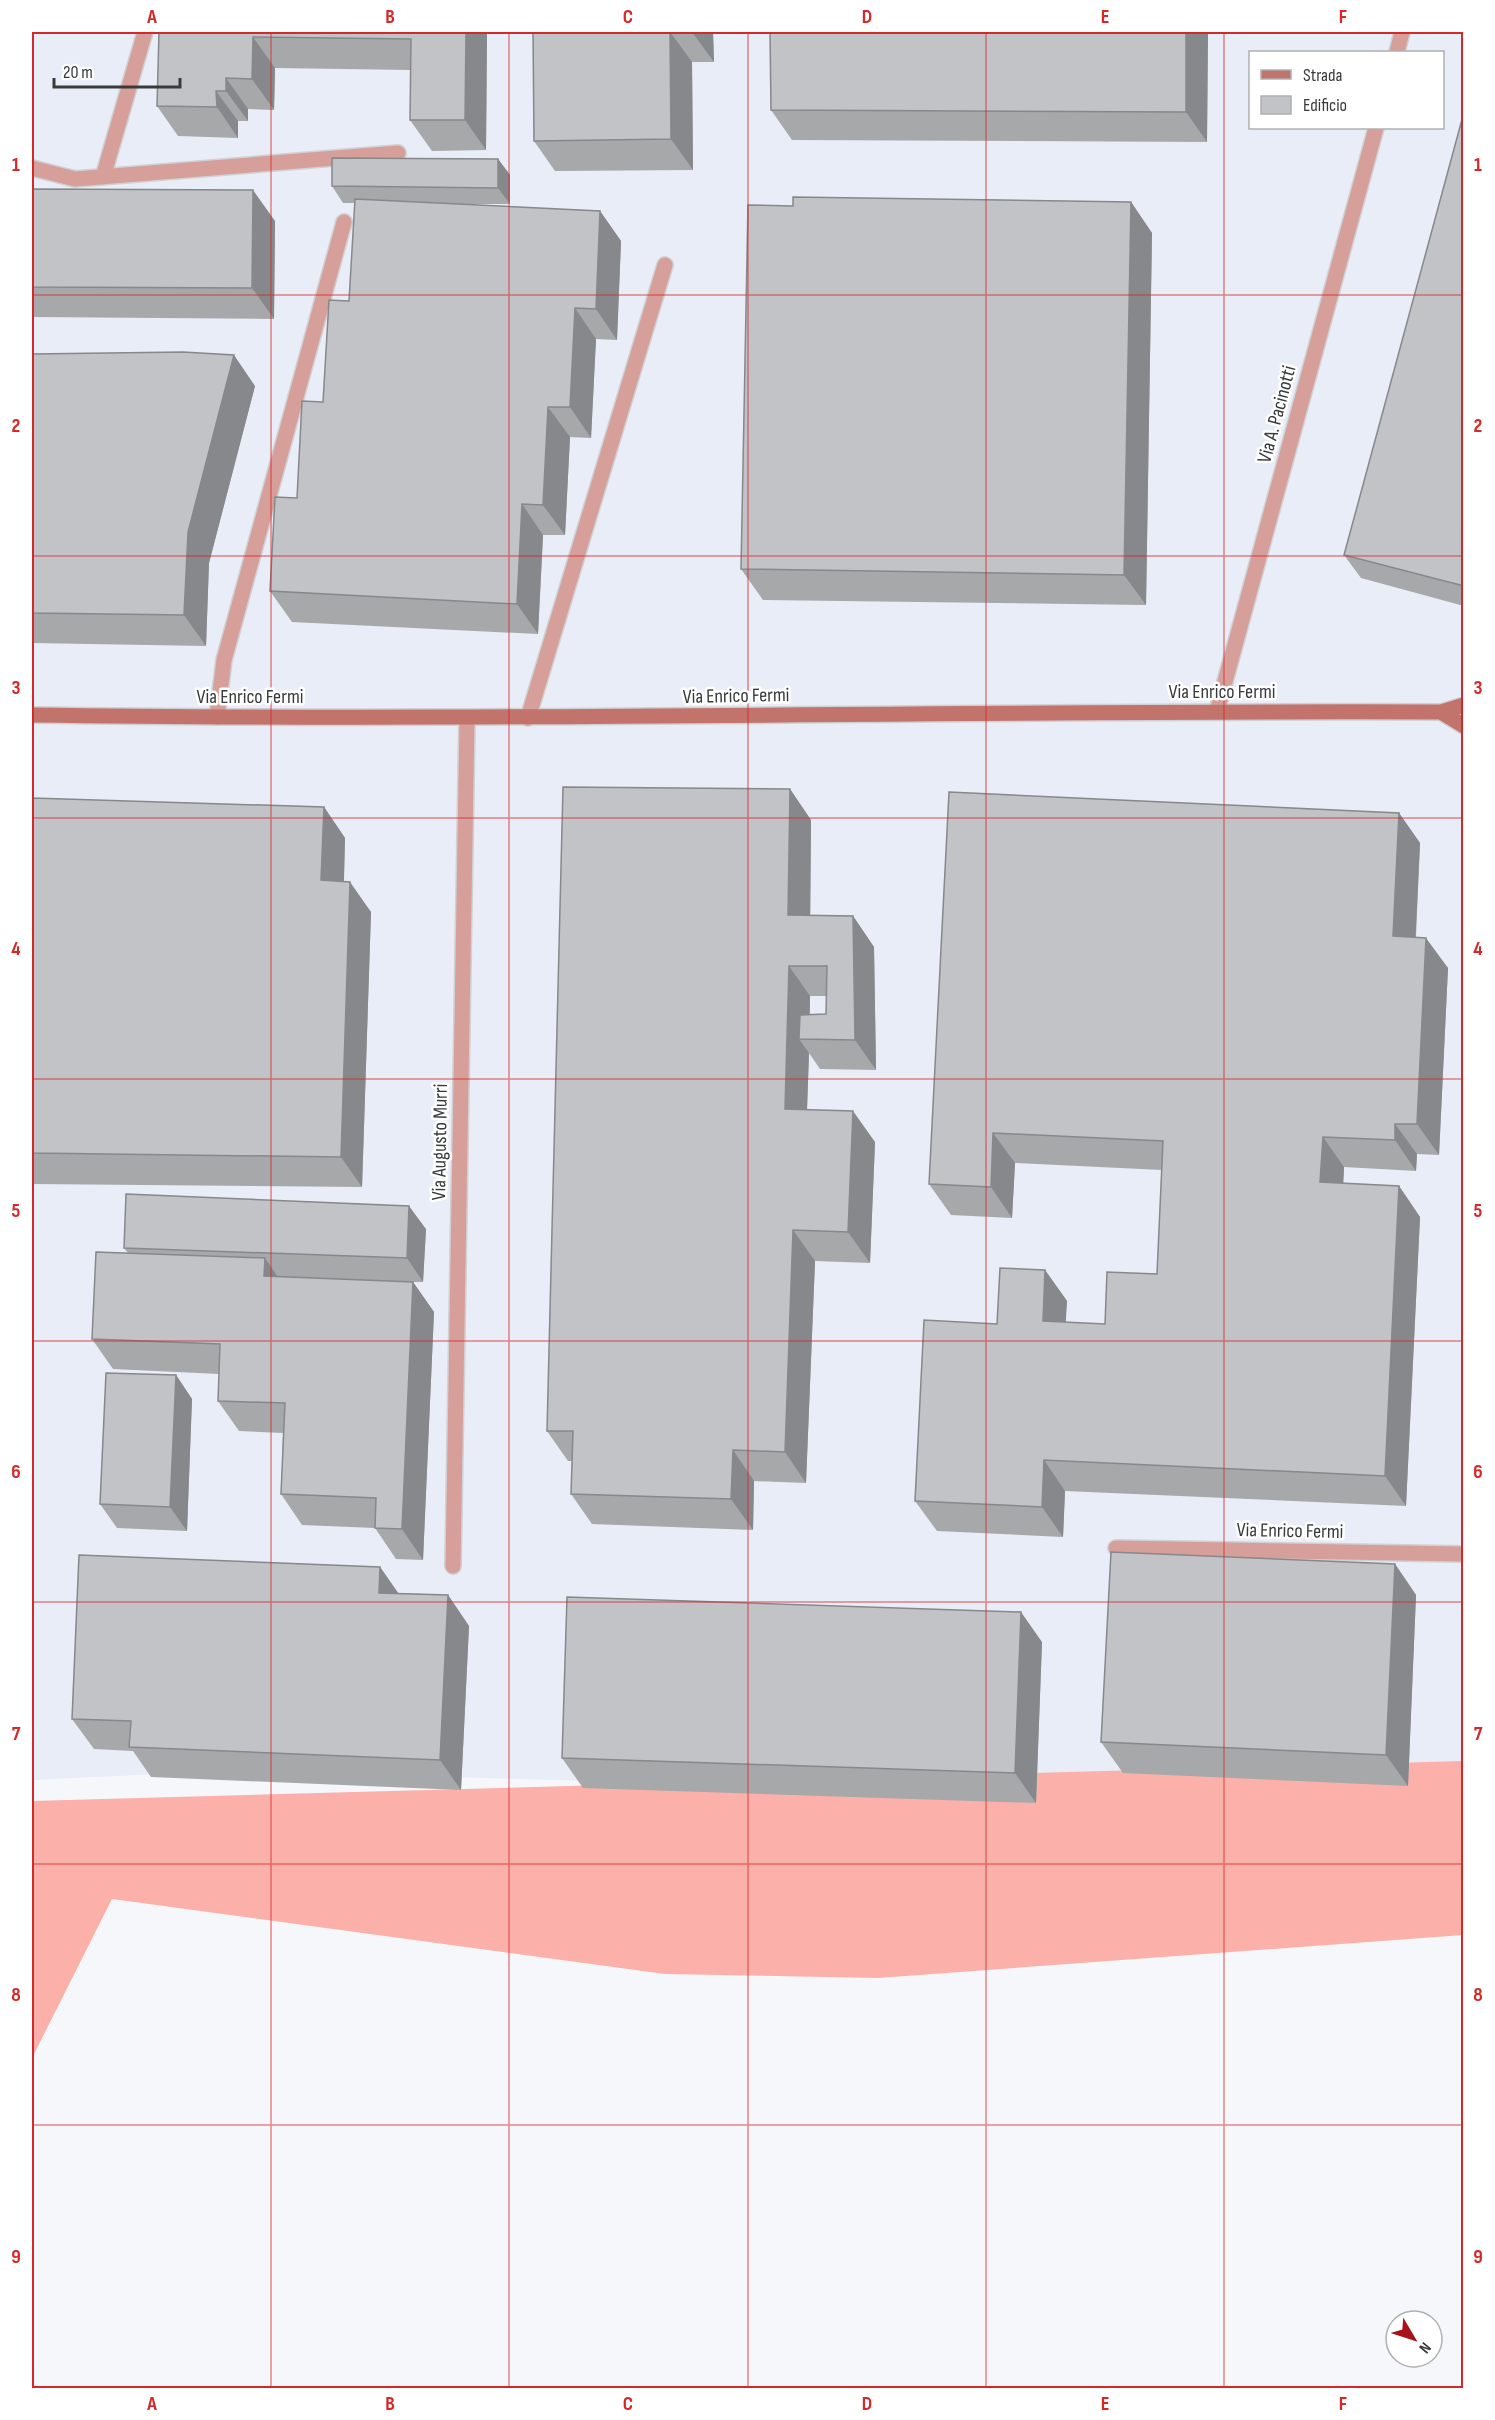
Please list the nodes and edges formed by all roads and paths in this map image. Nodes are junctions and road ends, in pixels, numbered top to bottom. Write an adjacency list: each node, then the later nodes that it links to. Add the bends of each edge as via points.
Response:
1 (145, 32): 7 (street)
2 (1402, 32): 3 (street)
3 (1397, 51)
4 (1376, 129): 11 (street, Via A. Pacinotti)
5 (398, 153): 7 (street)
6 (32, 168): 7 (street, via 75,179)
7 (103, 177)
8 (344, 222): 14 (street, via 224,660)
9 (665, 266): 15 (street)
10 (1464, 705): 12 (street, Via Enrico Fermi)
11 (1217, 711): 12 (street, Via Enrico Fermi); 15 (street, Via Enrico Fermi)
12 (1441, 712): 17 (street)
13 (32, 715): 14 (street, Via Enrico Fermi)
14 (217, 717): 16 (street, Via Enrico Fermi)
15 (528, 718): 16 (street, Via Enrico Fermi)
16 (467, 719): 20 (street, Via Augusto Murri)
17 (1464, 726)
18 (1116, 1548): 19 (street, Via Enrico Fermi)
19 (1464, 1554)
20 (453, 1566)

